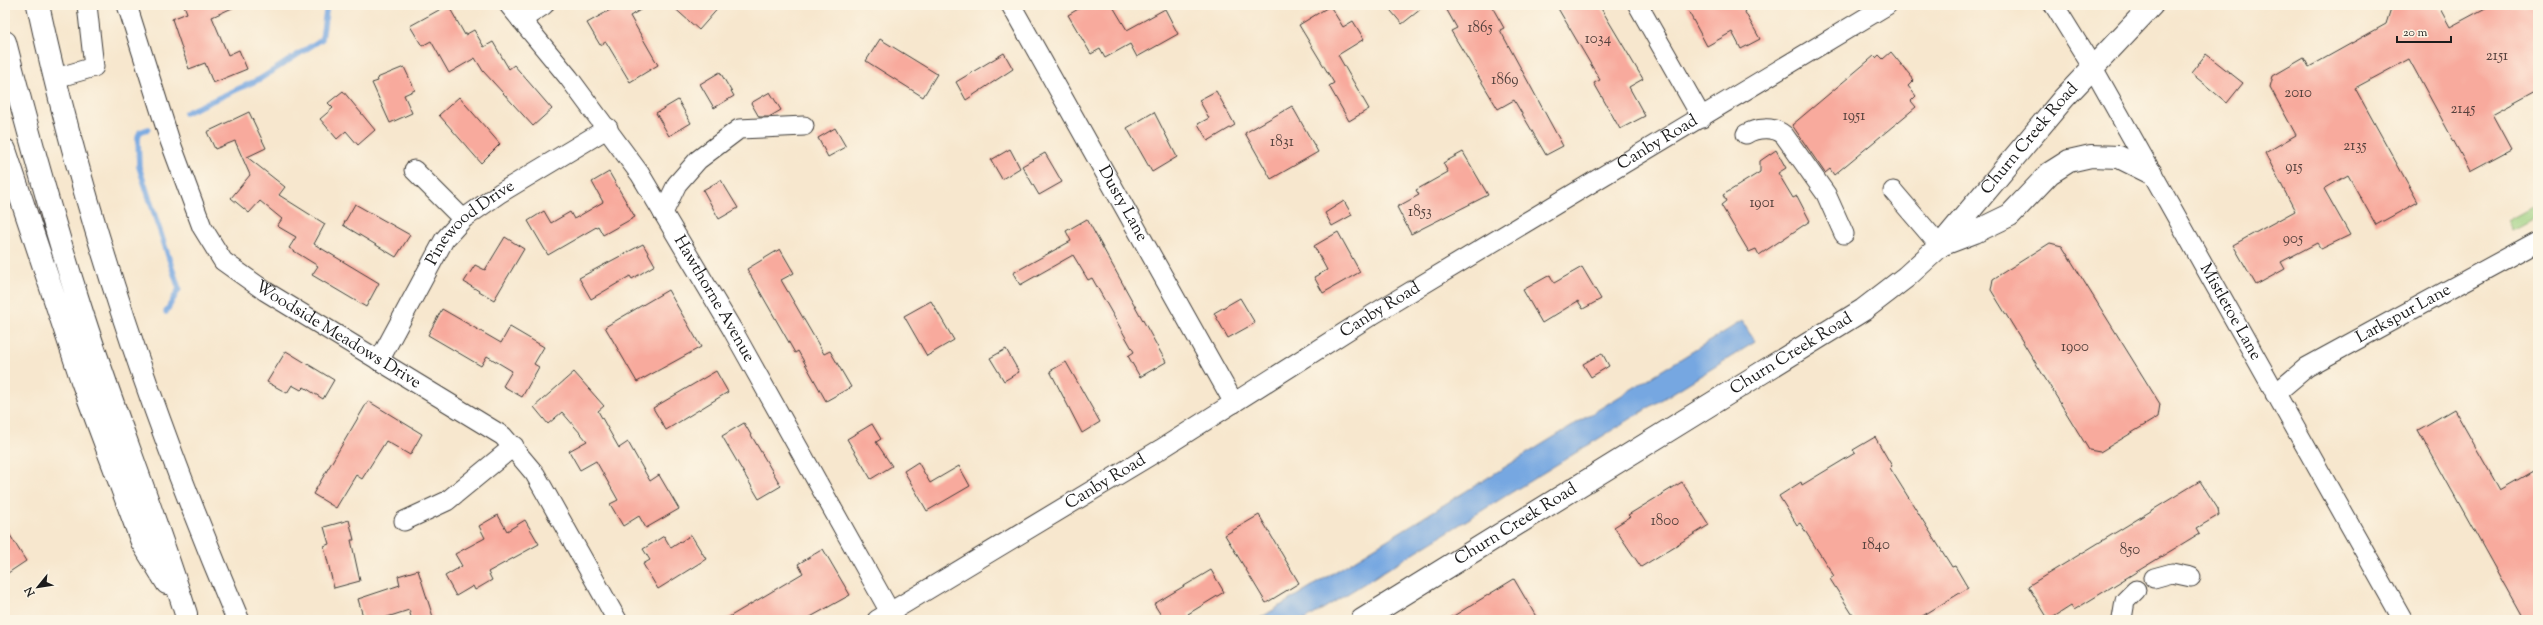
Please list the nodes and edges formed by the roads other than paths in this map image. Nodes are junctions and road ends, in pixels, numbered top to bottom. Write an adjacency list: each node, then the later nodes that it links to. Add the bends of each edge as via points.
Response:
1 (38, 5): 14 (main road)
2 (87, 5): 14 (street, via 94,67)
3 (127, 5): 28 (street, Woodside Meadows Drive, via 186,184 202,227 218,256 238,274)
4 (509, 5): 11 (street, Hawthorne Avenue)
5 (544, 5): 11 (street)
6 (1011, 5): 30 (street, Dusty Lane)
7 (1638, 5): 15 (street)
8 (2054, 5): 13 (street, Mistletoe Lane)
9 (2152, 5): 13 (main road, Churn Creek Road)
10 (1881, 7): 15 (street, Canby Road)
11 (521, 20): 17 (street, Hawthorne Avenue)
12 (5, 42): 37 (main road, via 78,300 162,536)
13 (2093, 68): 21 (street, Mistletoe Lane); 27 (main road, Churn Creek Road, via 2064,98)
14 (56, 78): 39 (main road, via 91,207 138,359 197,523)
15 (1702, 118): 30 (street, Canby Road, via 1378,311)
16 (804, 126): 23 (street, via 739,129 698,160 677,184)
17 (608, 128): 23 (street, Hawthorne Avenue); 24 (street, Pinewood Drive, via 500,193)
18 (1746, 134): 25 (street, via 1755,130 1766,130 1778,131 1784,135 1826,194)
19 (5, 150): 37 (main road, via 56,310 142,542)
20 (414, 170): 24 (street)
21 (2150, 173): 27 (main road, via 2118,157 2091,156 2069,161 2050,173 2010,215); 29 (street, Mistletoe Lane)
22 (1893, 191): 27 (street)
23 (663, 213): 36 (street, Hawthorne Avenue, via 732,329)
24 (463, 219): 28 (street, Pinewood Drive, via 444,240)
25 (1844, 234)
26 (2538, 241): 29 (street, Larkspur Lane, via 2308,367)
27 (1940, 246): 41 (main road, Churn Creek Road, via 1906,277 1863,310)
28 (379, 361): 31 (street, Woodside Meadows Drive, via 491,427)
29 (2275, 394): 42 (street, Mistletoe Lane)
30 (1234, 403): 36 (street, Canby Road)
31 (514, 446): 32 (street, via 447,501); 40 (street, Woodside Meadows Drive, via 535,474)
32 (404, 521)
33 (2191, 577): 34 (street, via 2172,573)
34 (2154, 578)
35 (2136, 590): 38 (street, via 2125,601)
36 (883, 616)
37 (187, 617)
38 (2122, 618)
39 (238, 620)
40 (617, 620)
41 (1362, 620)
42 (2403, 620)

